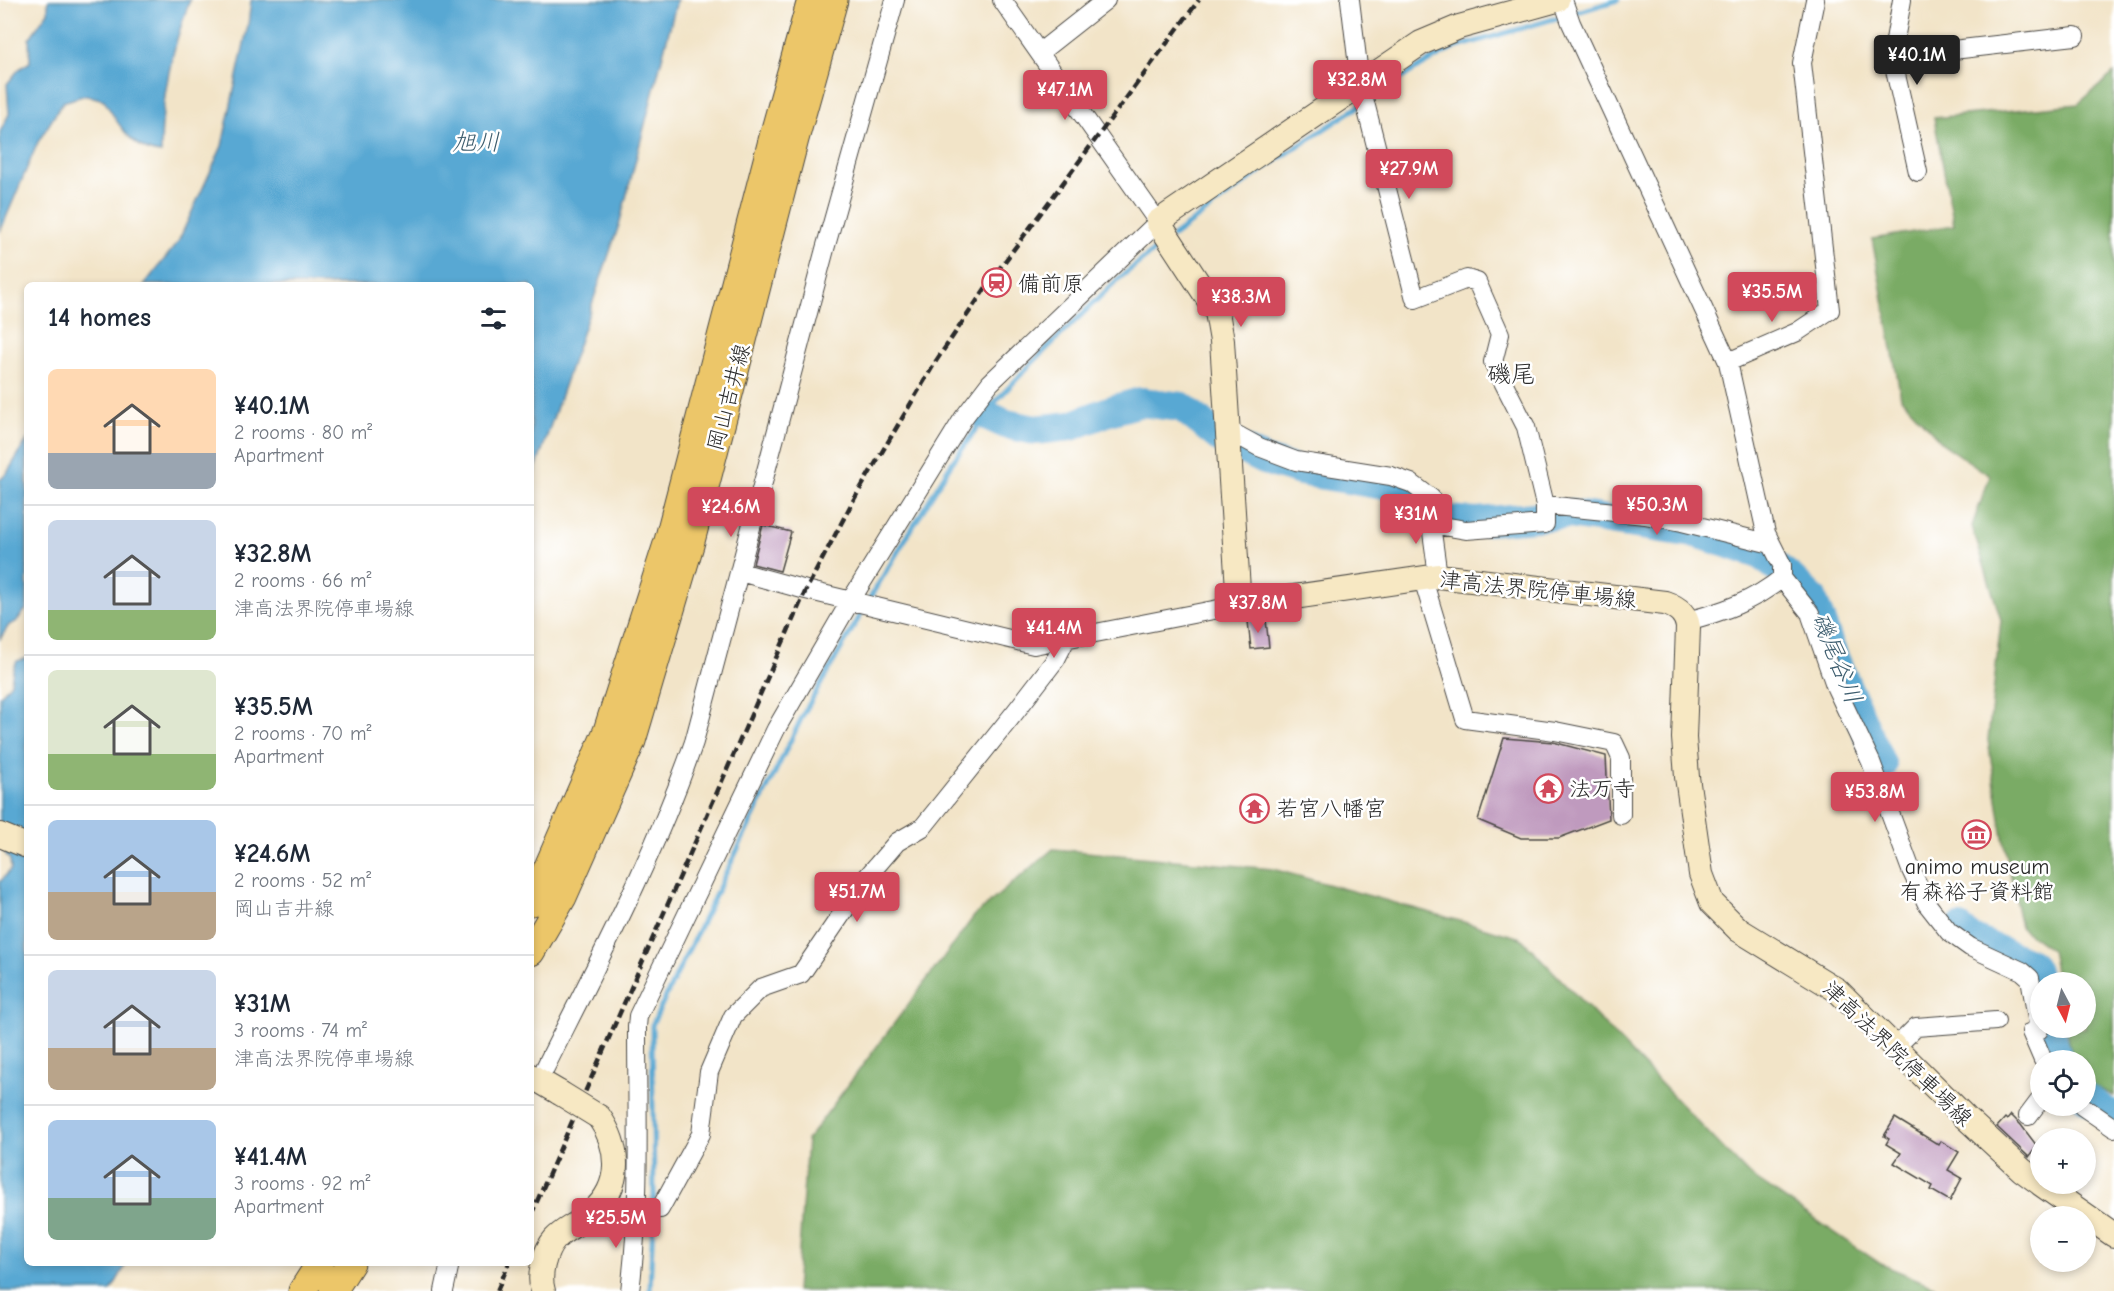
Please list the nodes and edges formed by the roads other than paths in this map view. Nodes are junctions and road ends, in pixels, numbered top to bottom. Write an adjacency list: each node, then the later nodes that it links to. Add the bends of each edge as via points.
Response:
1 (811, 0): 32 (main road, 岡山吉井線, via 668,541 607,731)
2 (834, 0): 33 (main road, 岡山吉井線, via 690,545 632,741 563,897)
3 (895, 0): 22 (street)
4 (1002, 0): 12 (street)
5 (1106, 0): 12 (street)
6 (1350, 0): 14 (street)
7 (1815, 0): 17 (street, via 1802,63 1830,310 1797,332)
8 (1902, 0): 13 (street)
9 (1507, 6): 10 (main road); 14 (main road, via 1421,43)
10 (1564, 7): 17 (street)
11 (2074, 36): 13 (street)
12 (1040, 52): 16 (street)
13 (1892, 57): 15 (street)
14 (1364, 96): 16 (main road); 20 (street, via 1415,299 1467,279 1477,282 1500,334 1492,362 1526,428)
15 (1918, 172)
16 (1165, 232): 18 (main road, via 1217,312); 25 (street, via 990,383 964,417)
17 (1728, 362): 21 (street)
18 (1228, 439): 19 (street, via 1296,461 1401,479 1431,498); 26 (main road)
19 (1430, 512): 20 (street, via 1466,530 1545,524); 24 (street)
20 (1545, 512): 21 (street, via 1654,517)
21 (1771, 544): 23 (street)
22 (740, 572): 25 (street); 37 (street, via 694,742 674,800 597,964)
23 (1783, 572): 27 (street, via 1758,596 1725,611); 36 (street, via 1810,613 1836,688 1871,762 1927,904 1949,932 2030,978 2038,1030 2031,1032)
24 (1430, 577): 26 (main road, 津高法界院停車場線); 27 (main road, 津高法界院停車場線, via 1665,603 1675,607); 29 (street, via 1465,719 1614,743 1621,758)
25 (861, 602): 28 (street, via 1034,645); 44 (street, via 771,739 638,1016)
26 (1239, 605): 28 (street)
27 (1687, 621): 35 (main road, 津高法界院停車場線, via 1687,777 1701,874 1712,903 1739,930 1837,990)
28 (1067, 637): 44 (street, via 1056,659 923,827 897,842 867,877 801,974 761,988 733,1016 710,1072 700,1134)
29 (1622, 815)
30 (0, 835): 31 (main road)
31 (24, 845)
32 (534, 896)
33 (534, 947)
34 (1996, 1021): 35 (street, via 1916,1027)
35 (1895, 1048): 42 (main road, 津高法界院停車場線)
36 (2039, 1050)
37 (538, 1072): 52 (main road, bridge, via 560,1093 599,1117 615,1151 615,1171 601,1203 551,1243 542,1271)
38 (2030, 1113): 39 (street)
39 (2028, 1116)
40 (2096, 1116): 41 (street)
41 (2114, 1128)
42 (2030, 1176)
43 (2056, 1194): 45 (main road, 津高法界院停車場線)
44 (648, 1209): 53 (street, via 634,1258)
45 (2114, 1235)
46 (318, 1266): 49 (main road)
47 (349, 1266): 50 (main road)
48 (449, 1266): 51 (street)
49 (302, 1291)
50 (333, 1291)
51 (444, 1291)
52 (543, 1291)
53 (630, 1291)

